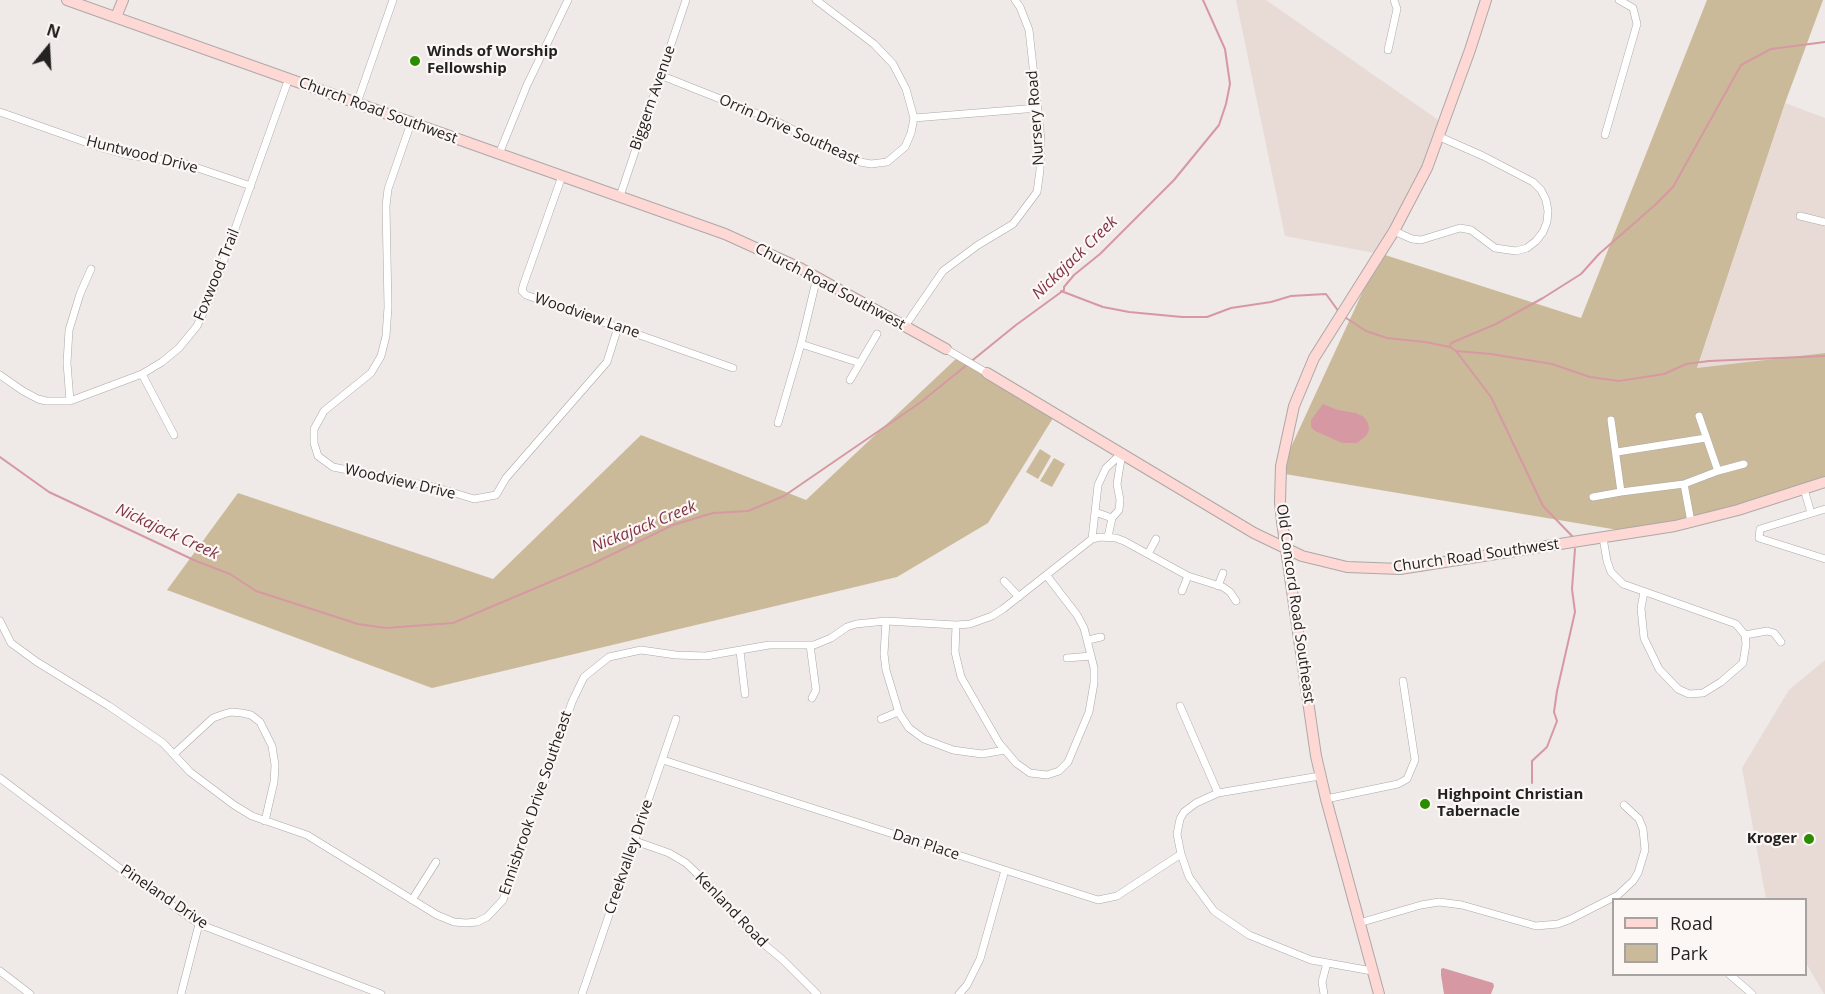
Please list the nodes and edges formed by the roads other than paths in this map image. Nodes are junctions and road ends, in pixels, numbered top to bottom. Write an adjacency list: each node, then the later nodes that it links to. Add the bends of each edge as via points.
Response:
1 (68, 0): 11 (street, Church Road Southwest)
2 (123, 0): 11 (street)
3 (393, 0): 15 (street)
4 (568, 0): 22 (street)
5 (686, 0): 13 (street, Biggern Avenue)
6 (816, 0): 18 (street, via 874,44 893,64 906,89)
7 (1015, 0): 16 (street, Nursery Road, via 1029,30)
8 (1394, 0): 12 (street, via 1397,9)
9 (1486, 0): 21 (street, Old Concord Road Southeast)
10 (1619, 0): 20 (street, via 1633,8 1637,24)
11 (116, 17): 14 (street, Church Road Southwest)
12 (1388, 50)
13 (660, 75): 18 (street, Orrin Drive Southeast, via 778,122 863,164 880,164 900,153); 25 (street, Biggern Avenue)
14 (289, 78): 15 (street, Church Road Southwest); 24 (street, Foxwood Trail)
15 (357, 103): 19 (street, Church Road Southwest)
16 (1038, 108): 18 (street); 31 (street, Nursery Road, via 1041,140 1037,192 1013,224 943,272)
17 (0, 112): 24 (street, Huntwood Drive, via 102,148 180,162)
18 (914, 118)
19 (411, 123): 22 (street, Church Road Southwest); 32 (street, Woodview Drive, via 388,189 388,308 381,356 371,373 324,411 314,429 318,456 333,467 474,499 496,495 506,478 607,362)
20 (1605, 135)
21 (1440, 137): 28 (street, Old Concord Road Southeast); 28 (street, via 1533,182 1546,200 1548,211 1543,232 1527,248 1516,251 1494,248 1471,230 1460,228 1421,240)
22 (499, 154): 23 (street, Church Road Southwest)
23 (562, 176): 25 (street, Church Road Southwest); 32 (street, Woodview Lane, via 522,291)
24 (251, 186): 39 (street, Foxwood Trail, via 212,296 197,326 162,362)
25 (620, 196): 30 (street, Church Road Southwest, via 759,248)
26 (1800, 216): 27 (street)
27 (1825, 222)
28 (1394, 231): 66 (street, Old Concord Road Southeast, via 1302,382 1281,466 1280,502)
29 (91, 269): 42 (street, via 69,330)
30 (817, 277): 31 (street, Church Road Southwest); 34 (street)
31 (905, 326): 35 (street, Church Road Southwest)
32 (618, 327): 37 (street, Woodview Lane)
33 (877, 334): 36 (street)
34 (801, 345): 36 (street); 45 (street)
35 (946, 349): 38 (street, Church Road Southwest)
36 (860, 363): 41 (street)
37 (733, 368)
38 (987, 373): 49 (street, Church Road Southwest)
39 (142, 374): 42 (street, Foxwood Trail); 46 (street)
40 (0, 375): 42 (street, Foxwood Trail, via 38,399)
41 (850, 380)
42 (70, 401)
43 (1700, 416): 47 (street)
44 (1611, 420): 48 (street)
45 (778, 423)
46 (174, 435)
47 (1706, 438): 48 (street); 51 (street)
48 (1617, 452): 55 (street)
49 (1122, 453): 58 (street, via 1106,468 1098,485); 60 (street, via 1117,484 1119,510); 66 (street, Church Road Southwest)
50 (1744, 464): 51 (street)
51 (1718, 471): 53 (street)
52 (1825, 482): 54 (street, Church Road Southwest)
53 (1684, 484): 55 (street); 61 (street)
54 (1804, 489): 59 (street); 61 (street, Church Road Southwest)
55 (1621, 492): 56 (street)
56 (1593, 497)
57 (1825, 509): 59 (street)
58 (1095, 512): 60 (street); 64 (street)
59 (1811, 513): 68 (street, via 1760,529 1759,538)
60 (1112, 518): 62 (street)
61 (1691, 522): 63 (street, Church Road Southwest)
62 (1108, 537): 64 (street); 67 (street)
63 (1603, 538): 66 (street, Church Road Southwest, via 1387,570 1347,567); 75 (street, via 1611,572 1623,584)
64 (1092, 539): 70 (street)
65 (1156, 539): 67 (street)
66 (1286, 550): 99 (street, Old Concord Road Southeast)
67 (1148, 554): 71 (street)
68 (1825, 559)
69 (1223, 573): 73 (street)
70 (1047, 576): 76 (street); 83 (street, via 1077,615)
71 (1188, 576): 73 (street); 74 (street)
72 (1004, 581): 76 (street)
73 (1218, 586): 77 (street, via 1230,592)
74 (1182, 591)
75 (1644, 592): 81 (street, via 1730,620); 81 (street, via 1641,618 1647,647 1666,678 1684,692 1703,693 1739,667 1743,663)
76 (1019, 597): 80 (street, via 992,616)
77 (1236, 601)
78 (0, 621): 97 (street, Ennisbrook Drive Southeast, via 11,643 164,743)
79 (886, 621): 80 (street); 85 (street, via 856,624 823,643); 93 (street, via 885,662)
80 (956, 625): 96 (street, via 955,652 961,677)
81 (1745, 634): 84 (street, via 1767,631)
82 (1101, 637): 83 (street)
83 (1088, 640): 87 (street)
84 (1781, 642)
85 (810, 645): 86 (street, via 769,645); 91 (street, via 816,690)
86 (740, 651): 90 (street); 111 (street, Ennisbrook Drive Southeast, via 676,656 641,650 609,657 584,676 572,702 503,900 487,917 466,923 437,915)
87 (1091, 656): 88 (street); 96 (street, via 1093,698 1065,767 1053,774 1030,773)
88 (1067, 658)
89 (1403, 681): 102 (street, via 1415,760 1407,779)
90 (745, 694)
91 (812, 698)
92 (1180, 706): 101 (street)
93 (898, 712): 95 (street); 96 (street, via 909,728 924,739 953,750 992,754)
94 (676, 719): 98 (street, Creekvalley Drive)
95 (881, 719)
96 (1005, 750)
97 (174, 754): 104 (street, Ennisbrook Drive Southeast, via 190,772 234,805); 104 (street, via 213,718 231,712 250,715 260,722 272,746 275,765)
98 (663, 760): 105 (street, Creekvalley Drive); 108 (street, Dan Place)
99 (1320, 776): 101 (street); 102 (street, Old Concord Road Southeast)
100 (0, 778): 113 (street, Pineland Drive)
101 (1218, 793): 106 (street, via 1190,806 1180,819 1177,834)
102 (1326, 800): 112 (street, Old Concord Road Southeast)
103 (1624, 805): 110 (street, via 1639,819 1645,850 1633,881)
104 (265, 821): 111 (street, Ennisbrook Drive Southeast, via 307,835)
105 (634, 841): 121 (street, Creekvalley Drive); 122 (street, Kenland Road, via 686,863 747,930)
106 (1181, 854): 108 (street, Dan Place, via 1117,896 1098,900); 114 (street, via 1198,891 1227,921 1273,946)
107 (436, 862): 111 (street)
108 (1005, 870): 123 (street, via 980,959)
109 (1612, 898): 112 (street, via 1558,924 1536,926 1439,902)
110 (1612, 898)
111 (412, 900)
112 (1359, 923): 116 (street, Old Concord Road Southeast)
113 (199, 924): 119 (street); 120 (street, Pineland Drive)
114 (1327, 963): 116 (street); 124 (street, via 1322,982)
115 (0, 971): 118 (street)
116 (1372, 971): 125 (street, Old Concord Road Southeast)
117 (1730, 976): 126 (street)
118 (30, 994)
119 (181, 994)
120 (381, 994)
121 (582, 994)
122 (818, 994)
123 (959, 994)
124 (1324, 994)
125 (1379, 994)
126 (1752, 994)

